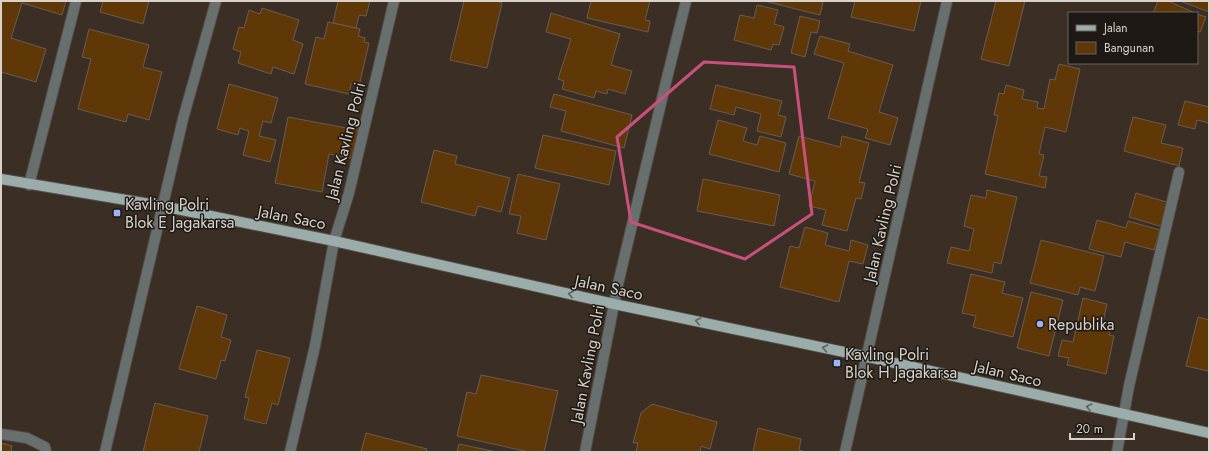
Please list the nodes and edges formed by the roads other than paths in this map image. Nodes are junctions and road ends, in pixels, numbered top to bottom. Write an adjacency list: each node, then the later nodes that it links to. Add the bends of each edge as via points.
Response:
1 (76, 1): 8 (street)
2 (216, 1): 9 (street, via 182,119)
3 (394, 1): 10 (street, Jalan Kavling Polri, via 349,193)
4 (686, 1): 11 (street, Jalan Kavling Polri)
5 (947, 1): 12 (street, Jalan Kavling Polri)
6 (1179, 172): 13 (street)
7 (1, 179): 8 (main road, Jalan Saco)
8 (29, 185): 9 (main road, Jalan Saco)
9 (162, 206): 10 (main road, Jalan Saco); 17 (street)
10 (334, 241): 11 (main road, Jalan Saco, one-way to 10); 18 (street, Jalan Kavling Polri, via 315,346)
11 (614, 304): 12 (main road, Jalan Saco, one-way to 11); 19 (street, Jalan Kavling Polri)
12 (868, 357): 13 (main road, Jalan Saco, one-way to 12); 20 (street, Jalan Kavling Polri)
13 (1124, 415): 14 (main road, Jalan Saco); 21 (street)
14 (1209, 433)
15 (1, 434): 16 (street, via 27,438 45,447)
16 (46, 452)
17 (105, 452)
18 (290, 452)
19 (585, 452)
20 (845, 452)
21 (1116, 452)

